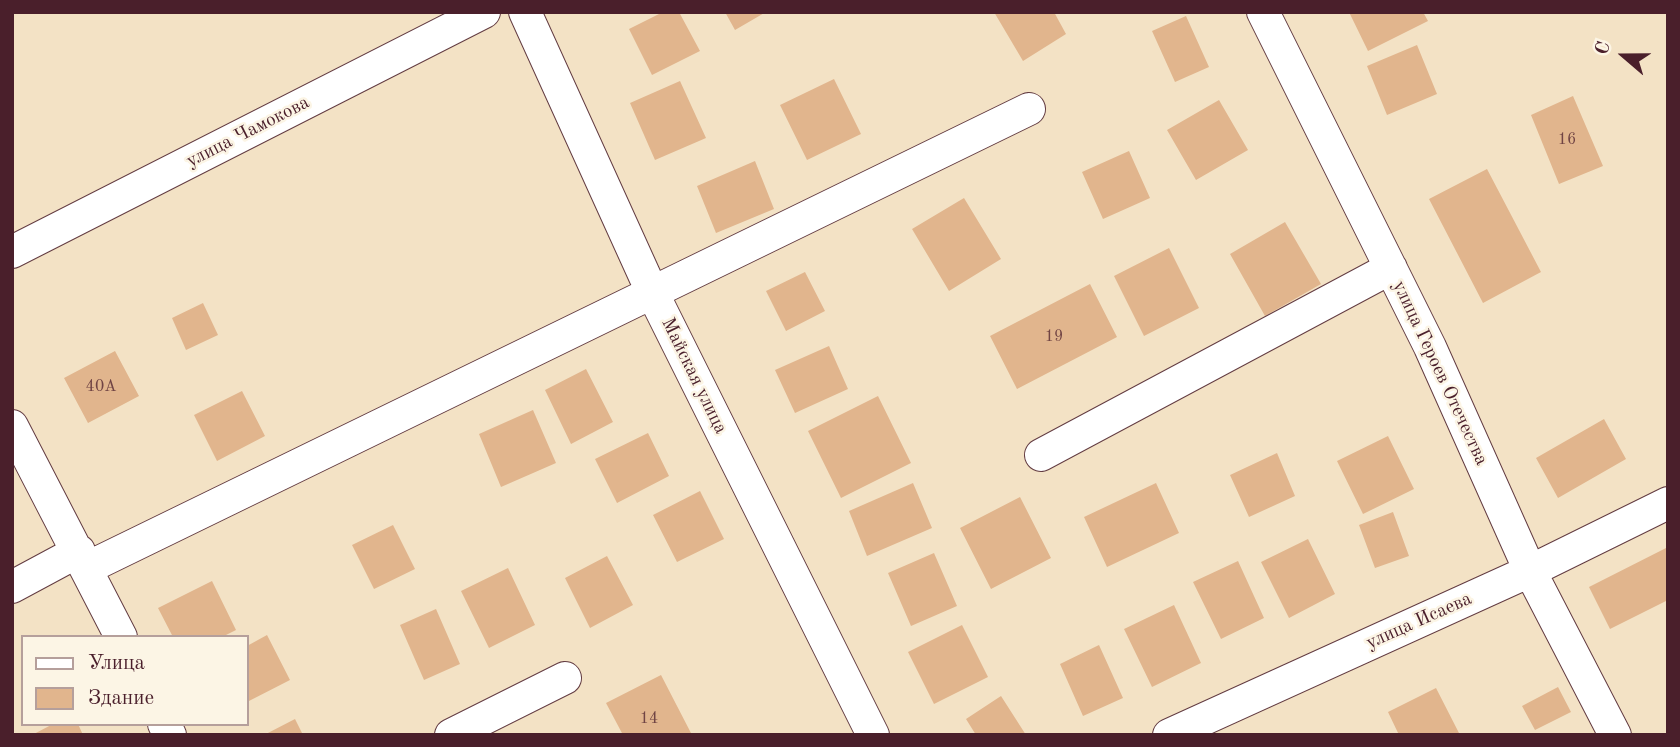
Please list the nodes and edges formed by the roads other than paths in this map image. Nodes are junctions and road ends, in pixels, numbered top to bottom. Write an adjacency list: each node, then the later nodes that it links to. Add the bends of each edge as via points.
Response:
1 (484, 12): 5 (street, улица Чамокова)
2 (525, 12): 7 (street, Майская улица)
3 (1263, 12): 6 (street, улица Героев Отечества)
4 (1029, 109): 7 (street)
5 (12, 252)
6 (1391, 268): 9 (street); 12 (street, улица Героев Отечества)
7 (652, 292): 11 (street); 17 (street, Майская улица)
8 (12, 426): 11 (street)
9 (1041, 455)
10 (1668, 503): 12 (street, улица Исаева)
11 (83, 559): 13 (street); 14 (street)
12 (1530, 571): 18 (street, улица Исаева); 19 (street, улица Героев Отечества)
13 (12, 587)
14 (120, 635)
15 (565, 678): 16 (street)
16 (451, 735)
17 (873, 735)
18 (1169, 735)
19 (1615, 735)

